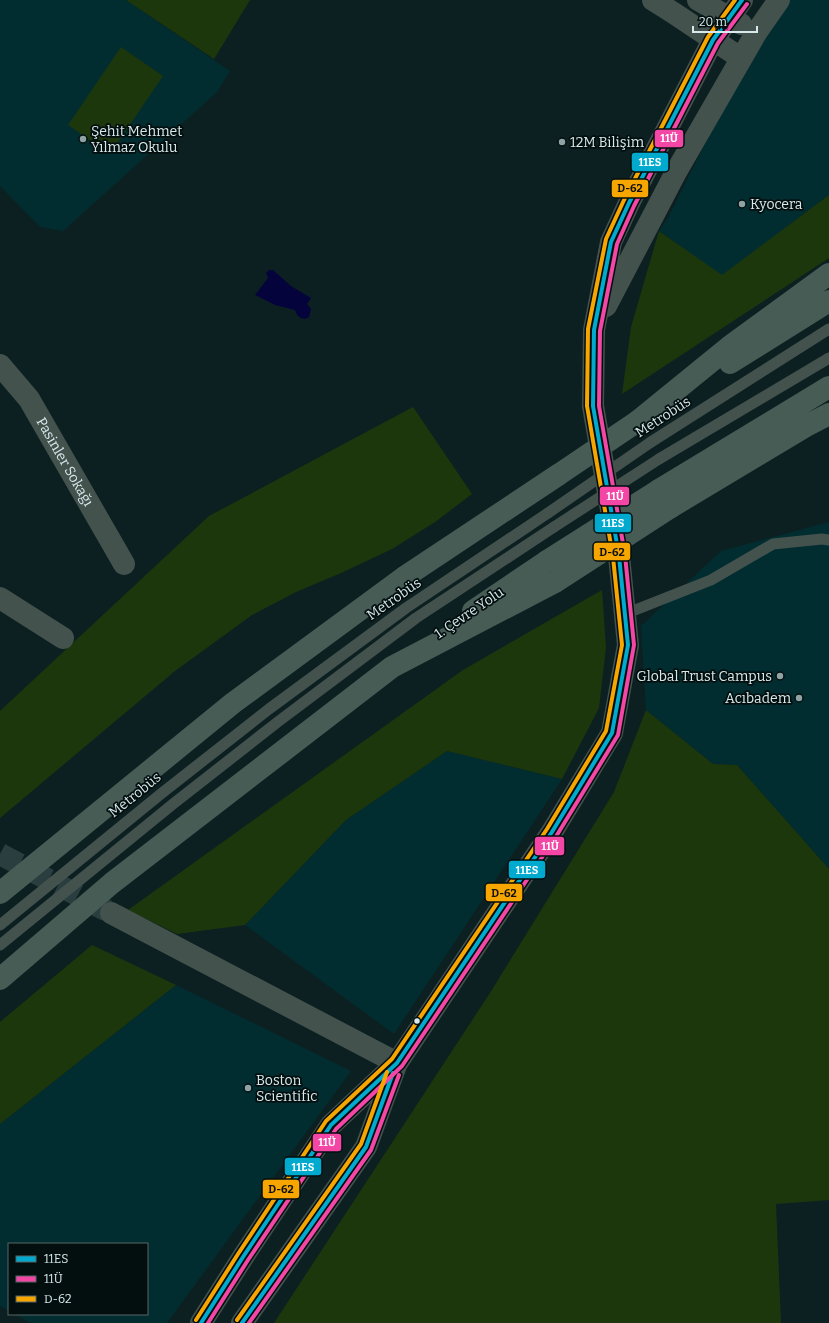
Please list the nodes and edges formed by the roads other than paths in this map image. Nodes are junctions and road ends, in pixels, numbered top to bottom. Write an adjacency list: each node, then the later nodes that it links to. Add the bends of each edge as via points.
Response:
1 (653, 0): 7 (street)
2 (698, 0): 5 (street)
3 (742, 0): 5 (street)
4 (779, 0): 6 (street)
5 (729, 17): 6 (street); 7 (street)
6 (756, 33): 8 (street)
7 (713, 40): 8 (street); 12 (street, via 611,242)
8 (741, 58): 12 (street, via 676,172)
9 (829, 274): 17 (highway, via 729,347)
10 (829, 301): 17 (highway)
11 (829, 329): 29 (lane, Metrobüs, bridge, via 651,442 406,608 162,792)
12 (594, 330): 22 (street, via 593,406 619,556)
13 (829, 358): 30 (lane, Metrobüs, bridge, via 659,459 416,618 173,804)
14 (0, 365): 20 (street, Pasinler Sokağı, via 29,398)
15 (829, 387): 18 (highway)
16 (829, 414): 18 (highway)
17 (638, 421): 25 (highway, bridge, via 403,578 239,698)
18 (665, 498): 24 (highway, 1. Çevre Yolu, bridge, via 547,561); 24 (highway, bridge, via 555,582)
19 (829, 540): 22 (lane, via 773,544 711,580)
20 (124, 564)
21 (0, 598): 23 (street)
22 (625, 614): 32 (street, via 628,645 612,733 552,832)
23 (63, 638)
24 (392, 667): 31 (highway, via 112,883)
25 (72, 833): 26 (highway); 27 (highway)
26 (0, 878)
27 (0, 893)
28 (111, 912): 32 (street)
29 (0, 925)
30 (0, 945)
31 (0, 979)
32 (397, 1063): 33 (street, via 331,1125); 34 (street, via 366,1146)
33 (201, 1323)
34 (242, 1323)

